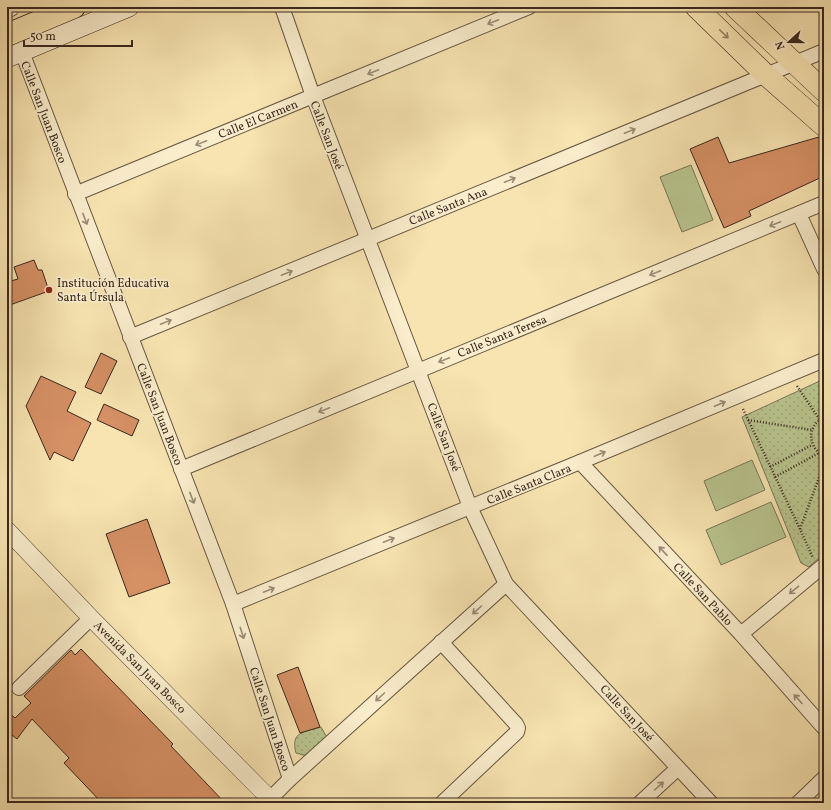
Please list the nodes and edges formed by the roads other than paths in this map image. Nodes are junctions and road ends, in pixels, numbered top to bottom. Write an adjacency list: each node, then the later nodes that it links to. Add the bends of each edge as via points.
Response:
1 (74, 7): 7 (highway)
2 (129, 7): 9 (main road)
3 (282, 7): 13 (street, Calle San José)
4 (529, 7): 13 (street, Calle El Carmen, one-way to 13)
5 (696, 7): 11 (main road, one-way to 11)
6 (735, 7): 10 (main road)
7 (7, 35)
8 (824, 51): 10 (street, Calle Santa Ana)
9 (14, 55): 15 (street, Calle San Juan Bosco)
10 (794, 63): 11 (street, Calle Santa Ana); 12 (main road)
11 (766, 74): 14 (main road); 18 (street, Calle Santa Ana, one-way to 11)
12 (824, 91)
13 (313, 96): 15 (street, Calle El Carmen, one-way to 15); 18 (street, Calle San José)
14 (824, 126)
15 (75, 194): 20 (street, Calle San Juan Bosco, one-way to 20)
16 (824, 203): 17 (street, Calle Santa Teresa)
17 (799, 214): 19 (street); 22 (street, Calle Santa Teresa, one-way to 22)
18 (368, 239): 20 (street, Calle Santa Ana, one-way to 18); 22 (street, Calle San José)
19 (824, 269)
20 (130, 337): 24 (street, Calle San Juan Bosco)
21 (824, 360): 23 (street, Calle Santa Clara, one-way to 21)
22 (418, 371): 24 (street, Calle Santa Teresa, one-way to 24); 25 (street, Calle San José)
23 (580, 462): 25 (street, Calle Santa Clara); 31 (street, Calle San Pablo, one-way to 23)
24 (181, 469): 29 (street, Calle San Juan Bosco, one-way to 29)
25 (470, 507): 28 (street, Calle San José); 29 (street, Calle Santa Clara, one-way to 25)
26 (7, 530): 30 (street, Avenida San Juan Bosco)
27 (821, 567): 31 (street, one-way to 31)
28 (506, 584): 32 (street, one-way to 32); 35 (street, Calle San José)
29 (232, 604): 37 (street, Calle San Juan Bosco, one-way to 37)
30 (91, 618): 33 (street); 38 (street, Avenida San Juan Bosco)
31 (741, 634): 34 (street, Calle San Pablo, one-way to 31)
32 (441, 642): 37 (street, one-way to 37); 39 (street, via 518,728 517,732)
33 (19, 688)
34 (824, 728)
35 (678, 768): 40 (street, one-way to 35); 41 (street, Calle San José)
36 (824, 778): 42 (street)
37 (290, 779): 38 (street)
38 (272, 801)
39 (442, 803)
40 (640, 803)
41 (711, 803)
42 (798, 803)

